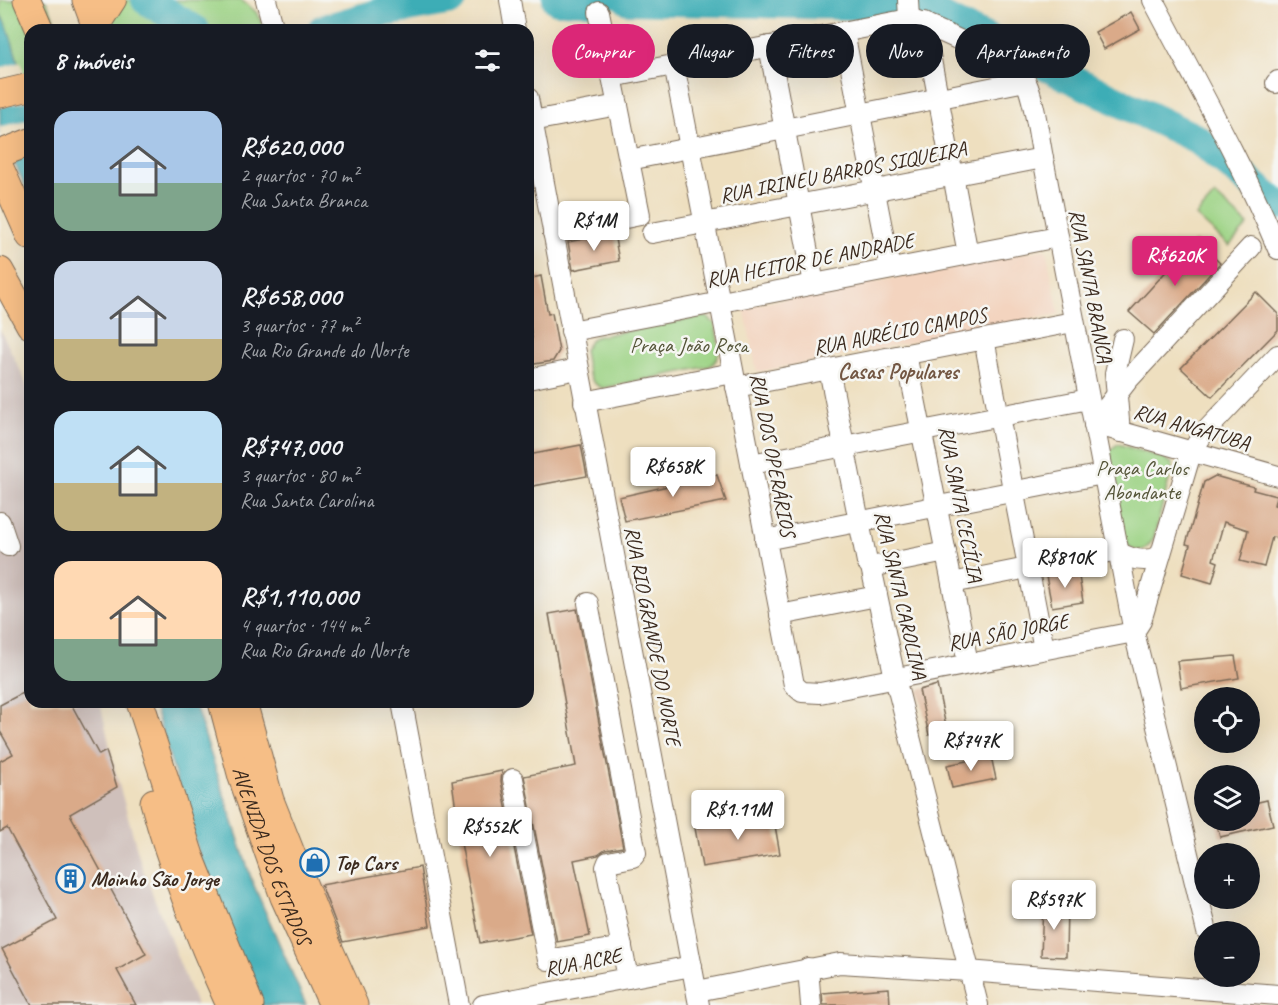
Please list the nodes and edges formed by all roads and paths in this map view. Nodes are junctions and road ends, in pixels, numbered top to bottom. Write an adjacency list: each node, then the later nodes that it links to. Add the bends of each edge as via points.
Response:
1 (27, 0): 10 (highway)
2 (76, 0): 11 (highway)
3 (86, 0): 12 (highway)
4 (114, 0): 13 (main road)
5 (266, 0): 14 (street)
6 (1153, 0): 44 (street, via 1260,205)
7 (511, 5): 15 (street)
8 (599, 12): 16 (street)
9 (911, 12): 17 (street); 22 (street, via 1009,67); 25 (street)
10 (37, 24)
11 (88, 24)
12 (90, 24)
13 (95, 24)
14 (272, 24)
15 (514, 24)
16 (601, 24)
17 (854, 29)
18 (612, 78): 26 (street)
19 (676, 78): 31 (street, RUA DOS OPERÁRIOS)
20 (775, 78): 29 (street)
21 (853, 78): 27 (street)
22 (1025, 81): 25 (street); 33 (street, RUA SANTA BRANCA)
23 (24, 88): 24 (highway)
24 (0, 94)
25 (938, 98): 27 (street); 35 (street)
26 (618, 105): 28 (street); 34 (street)
27 (860, 114): 29 (street); 36 (street)
28 (534, 121)
29 (784, 129): 31 (street); 37 (street)
30 (534, 132): 40 (street, RUA RIO GRANDE DO NORTE)
31 (689, 148): 34 (street); 39 (street, RUA DOS OPERÁRIOS)
32 (9, 154): 38 (highway)
33 (1043, 158): 35 (street, RUA IRINEU BARROS SIQUEIRA); 42 (street, RUA SANTA BRANCA)
34 (629, 160): 40 (street, via 640,215)
35 (953, 175): 36 (street, RUA IRINEU BARROS SIQUEIRA); 45 (street)
36 (875, 191): 37 (street, RUA IRINEU BARROS SIQUEIRA); 46 (street)
37 (799, 205): 39 (street, RUA IRINEU BARROS SIQUEIRA); 48 (street)
38 (24, 213)
39 (704, 224): 41 (street, RUA IRINEU BARROS SIQUEIRA); 49 (street, RUA DOS OPERÁRIOS)
40 (553, 233): 52 (street, RUA RIO GRANDE DO NORTE)
41 (652, 233)
42 (1058, 237): 45 (street, RUA HEITOR DE ANDRADE); 51 (street, RUA SANTA BRANCA)
43 (1251, 247): 61 (street)
44 (1278, 249)
45 (968, 254): 46 (street, RUA HEITOR DE ANDRADE)
46 (890, 269): 48 (street, RUA HEITOR DE ANDRADE)
47 (0, 271): 50 (highway)
48 (814, 284): 49 (street, RUA HEITOR DE ANDRADE)
49 (719, 302): 52 (street, RUA HEITOR DE ANDRADE); 60 (street, RUA DOS OPERÁRIOS)
50 (24, 314)
51 (1073, 322): 53 (street, RUA AURÉLIO CAMPOS); 62 (street, RUA SANTA BRANCA)
52 (571, 331): 57 (street, RUA RIO GRANDE DO NORTE)
53 (984, 339): 55 (street, RUA AURÉLIO CAMPOS); 64 (street)
54 (1124, 339): 61 (street, via 1116,364)
55 (906, 354): 58 (street, RUA AURÉLIO CAMPOS); 66 (street, RUA SANTA CECÍLIA)
56 (1278, 355): 69 (street, via 1203,434)
57 (578, 369): 59 (street); 63 (street, RUA RIO GRANDE DO NORTE)
58 (829, 369): 60 (street, RUA AURÉLIO CAMPOS); 68 (street, RUA SANTA CAROLINA)
59 (534, 378)
60 (734, 380): 63 (street); 70 (street, RUA DOS OPERÁRIOS)
61 (1116, 394): 65 (street); 67 (street)
62 (1089, 399): 64 (street); 65 (street, RUA SANTA BRANCA)
63 (584, 402): 101 (street, RUA RIO GRANDE DO NORTE)
64 (999, 416): 66 (street); 73 (street)
65 (1094, 424): 67 (street, RUA ANGATUBA); 71 (street, RUA SANTA BRANCA)
66 (922, 431): 68 (street); 74 (street, RUA SANTA CECÍLIA)
67 (1120, 432): 69 (street, RUA ANGATUBA)
68 (844, 446): 70 (street); 76 (street, RUA SANTA CAROLINA)
69 (1191, 453): 72 (street, RUA ANGATUBA); 81 (street)
70 (751, 464): 77 (street, RUA DOS OPERÁRIOS)
71 (1103, 474): 73 (street); 79 (street, RUA SANTA BRANCA)
72 (1278, 476)
73 (1013, 492): 74 (street); 83 (street)
74 (937, 507): 76 (street); 80 (street, RUA SANTA CECÍLIA)
75 (0, 522): 78 (street)
76 (859, 522): 77 (street); 82 (street, RUA SANTA CAROLINA)
77 (765, 540): 87 (street, RUA DOS OPERÁRIOS)
78 (8, 546)
79 (1118, 551): 81 (street, via 1143,561); 83 (street); 88 (street, RUA SANTA BRANCA)
80 (946, 552): 82 (street); 84 (street, RUA SANTA CECÍLIA)
81 (1160, 556): 88 (street, via 1141,621)
82 (871, 567): 85 (street, RUA SANTA CAROLINA)
83 (1028, 567): 84 (street); 89 (street)
84 (952, 583): 90 (street, RUA SANTA CECÍLIA)
85 (877, 596): 87 (street); 91 (street, RUA SANTA CAROLINA)
86 (588, 603): 100 (street, via 636,853 633,858 606,864)
87 (780, 615): 92 (street, RUA DOS OPERÁRIOS, via 794,685 802,692)
88 (1134, 632): 89 (street, RUA SÃO JORGE); 99 (street, RUA SANTA BRANCA)
89 (1044, 649): 90 (street, RUA SÃO JORGE)
90 (968, 663): 91 (street, RUA SÃO JORGE)
91 (895, 678): 92 (street, RUA SÃO JORGE); 103 (street, RUA SANTA CAROLINA)
92 (820, 693)
93 (130, 708): 108 (highway, via 167,846 208,956)
94 (142, 708): 108 (highway)
95 (224, 708): 109 (highway, AVENIDA DOS ESTADOS, via 242,777 284,897)
96 (245, 708): 110 (highway, AVENIDA DOS ESTADOS, via 274,810)
97 (403, 708): 111 (street)
98 (513, 779): 100 (street, via 548,960)
99 (1204, 921)
100 (622, 947): 104 (street)
101 (692, 966): 104 (street, RUA ACRE); 107 (street, RUA RIO GRANDE DO NORTE)
102 (808, 968): 103 (street, via 840,963); 107 (street); 113 (street)
103 (968, 971): 105 (street); 114 (street, RUA SANTA CAROLINA)
104 (628, 978): 112 (street, RUA ACRE)
105 (1222, 991): 106 (street)
106 (1278, 995)
107 (698, 998)
108 (243, 1005)
109 (333, 1005)
110 (354, 1005)
111 (459, 1005)
112 (483, 1005)
113 (810, 1005)
114 (978, 1005)

